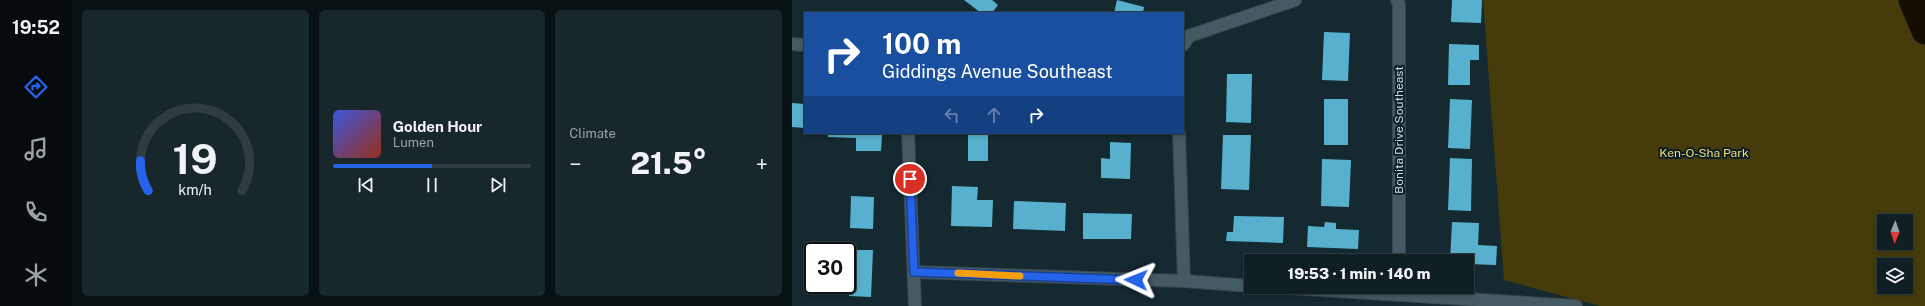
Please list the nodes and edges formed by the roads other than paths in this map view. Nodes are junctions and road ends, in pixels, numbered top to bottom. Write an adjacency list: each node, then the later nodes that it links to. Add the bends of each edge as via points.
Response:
1 (1295, 0): 5 (street, via 1190,36)
2 (1397, 0): 8 (street, Bonita Drive Southeast)
3 (792, 44): 4 (street)
4 (804, 44)
5 (1184, 44)
6 (908, 134): 9 (street)
7 (1179, 134): 10 (street)
8 (1398, 254)
9 (914, 272): 10 (street); 13 (street)
10 (1184, 282): 11 (street)
11 (1244, 286)
12 (1434, 294): 14 (street)
13 (915, 306)
14 (1576, 306)

